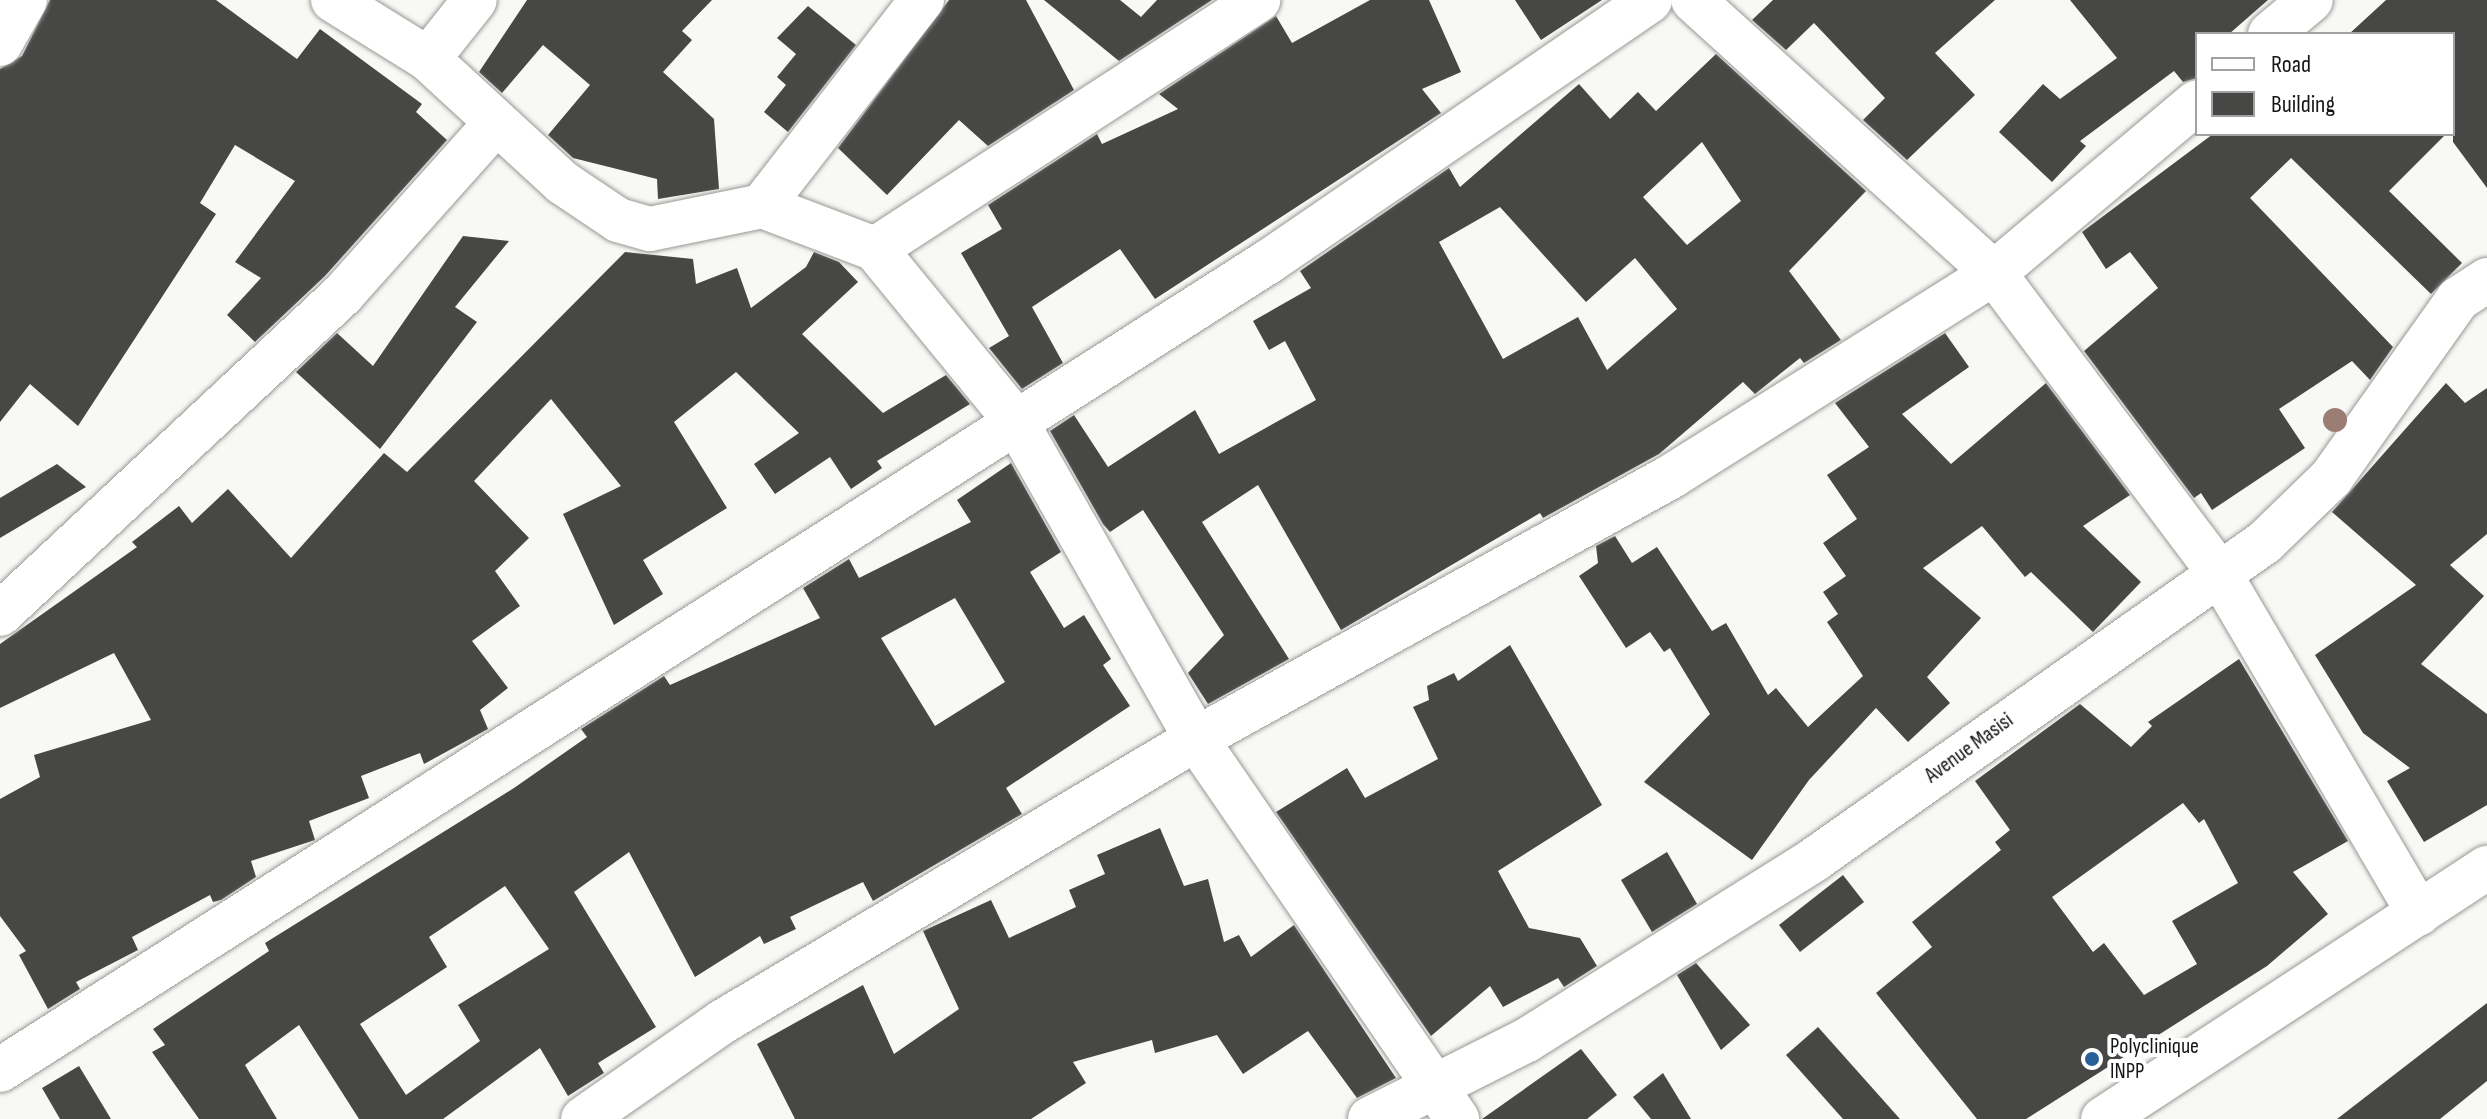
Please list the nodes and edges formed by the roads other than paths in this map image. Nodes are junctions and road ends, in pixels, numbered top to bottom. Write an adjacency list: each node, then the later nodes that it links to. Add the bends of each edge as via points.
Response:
1 (25, 0): 10 (main road)
2 (333, 0): 11 (main road)
3 (475, 0): 11 (main road)
4 (922, 0): 14 (main road)
5 (1258, 0): 15 (main road)
6 (1650, 0): 18 (main road, via 1268,262)
7 (1693, 0): 16 (main road)
8 (2311, 0): 9 (main road)
9 (2272, 32)
10 (0, 44)
11 (428, 59): 13 (main road)
12 (2195, 104): 16 (main road)
13 (495, 124): 14 (main road, via 618,220 650,229); 20 (main road, via 343,294)
14 (762, 206): 15 (main road)
15 (875, 249): 18 (main road)
16 (1994, 273): 19 (main road); 21 (main road, via 1672,476)
17 (2487, 280): 19 (main road, Avenue Masisi, via 2458,299 2331,478 2265,542)
18 (1015, 420): 21 (main road); 24 (main road)
19 (2218, 571): 23 (main road); 25 (main road, Avenue Masisi, via 1815,859 1527,1040)
20 (0, 614)
21 (1196, 739): 25 (main road); 26 (main road, via 722,1022)
22 (2487, 868): 23 (main road)
23 (2419, 913): 29 (main road)
24 (0, 1070)
25 (1433, 1083): 27 (main road, Avenue Masisi); 28 (main road)
26 (583, 1119)
27 (1370, 1119)
28 (1457, 1119)
29 (2103, 1119)

